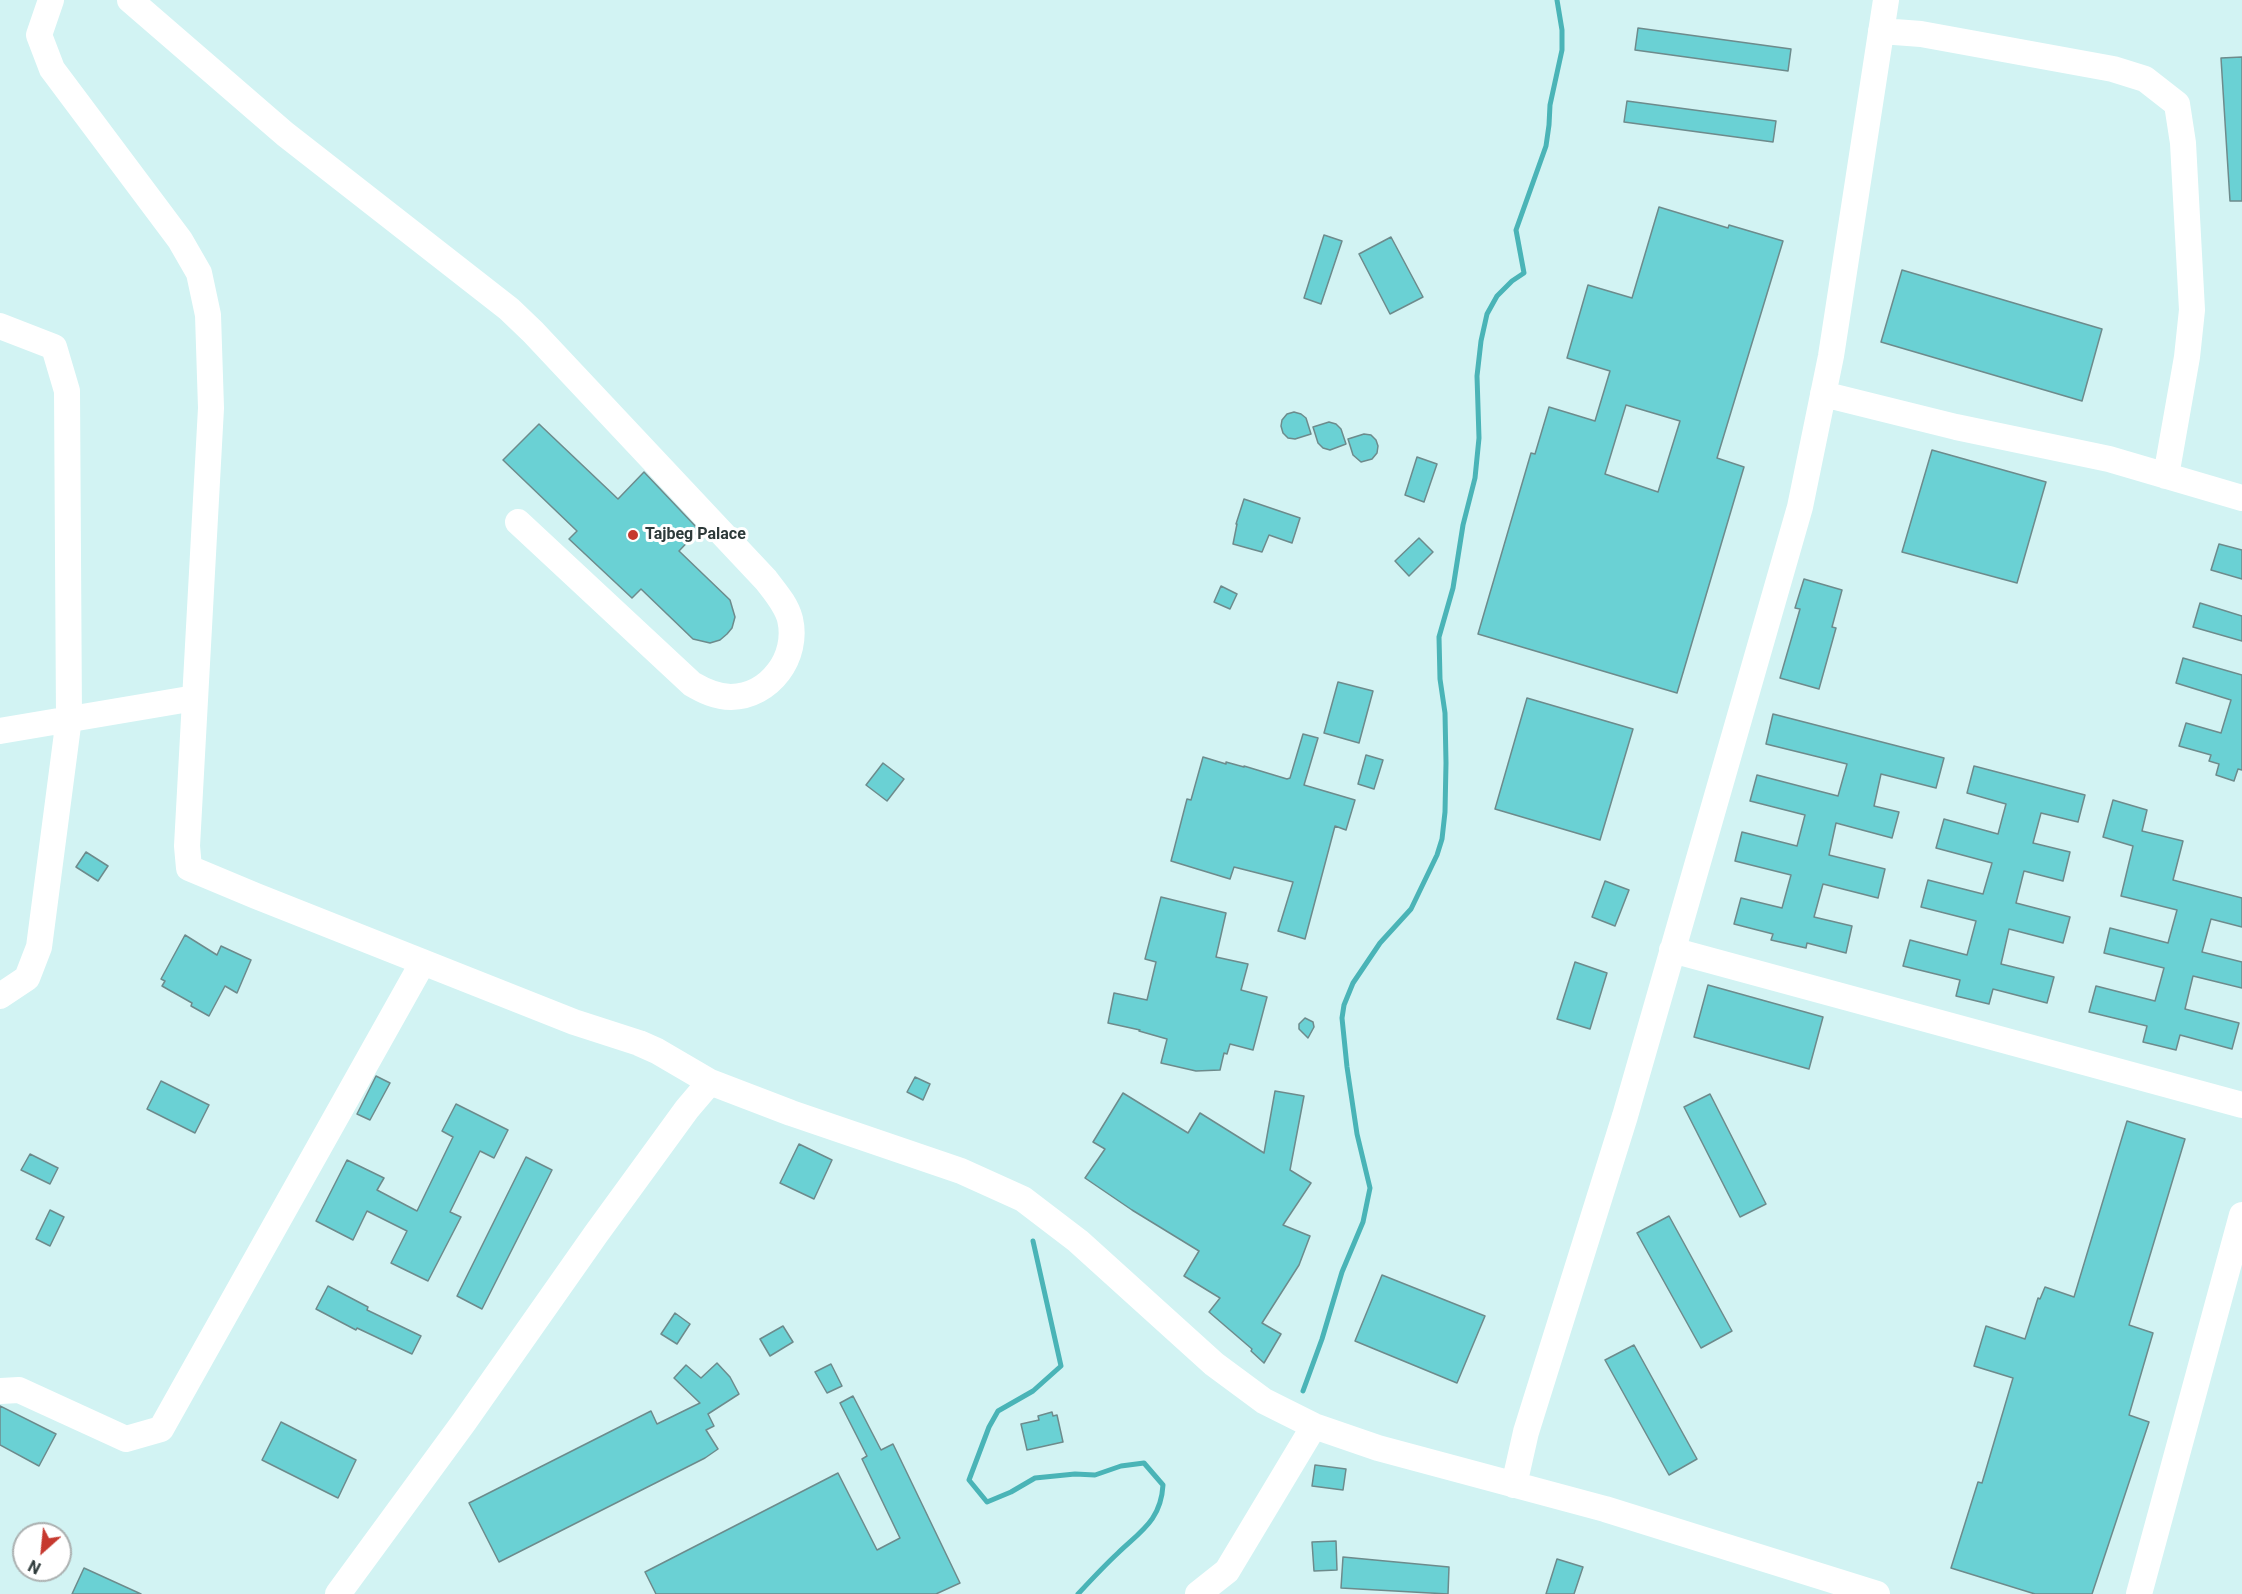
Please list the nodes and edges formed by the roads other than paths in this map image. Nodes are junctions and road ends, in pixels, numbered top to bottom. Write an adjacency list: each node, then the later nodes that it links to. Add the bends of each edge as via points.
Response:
1 (51, 0): 10 (street, via 39,35 52,69 180,240 198,273 208,315 211,408)
2 (130, 0): 9 (street, via 285,135 509,309 533,332 766,580 789,619 792,632 786,660 770,682 745,694 731,697 704,691)
3 (1886, 0): 4 (street)
4 (1881, 31): 6 (street); 7 (street, via 1922,34 2113,69 2145,79 2177,104 2183,143 2192,310)
5 (0, 326): 11 (street, via 54,347 67,391)
6 (1823, 394): 7 (street, via 2109,459); 13 (street, via 1800,507)
7 (2166, 476): 8 (street)
8 (2242, 498)
9 (518, 522)
10 (195, 698): 11 (street); 14 (street, via 189,868)
11 (69, 718): 12 (street); 15 (street, via 39,947 27,978)
12 (0, 731)
13 (1672, 950): 17 (street); 21 (street, via 1625,1116 1526,1432)
14 (423, 962): 16 (street, via 574,1022 639,1043); 19 (street, via 161,1429 126,1439 19,1390)
15 (0, 996)
16 (710, 1082): 20 (street, via 961,1171 1023,1199 1078,1241 1214,1364 1264,1401); 22 (street)
17 (2242, 1105)
18 (2242, 1215): 25 (street)
19 (0, 1391)
20 (1314, 1426): 21 (street); 23 (street, via 1227,1571)
21 (1514, 1485): 24 (street, via 1605,1509)
22 (338, 1594)
23 (1198, 1594)
24 (1877, 1594)
25 (2139, 1594)

